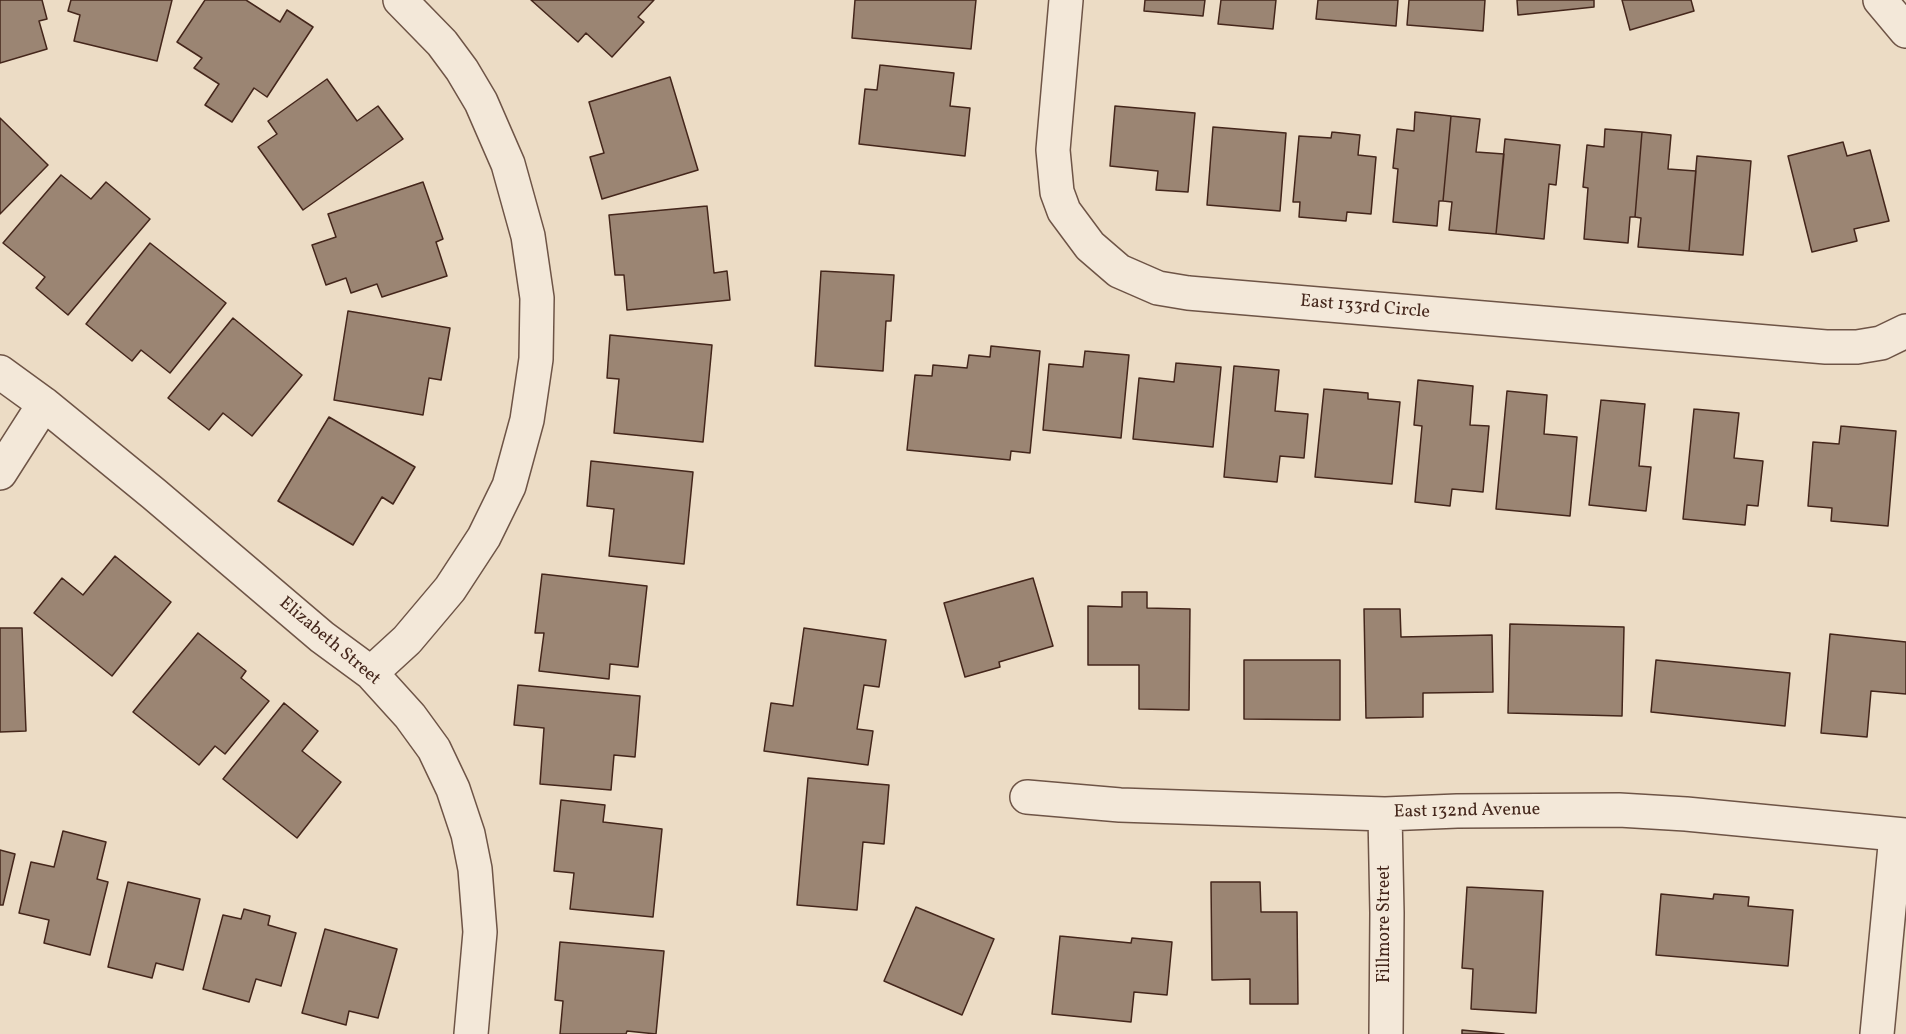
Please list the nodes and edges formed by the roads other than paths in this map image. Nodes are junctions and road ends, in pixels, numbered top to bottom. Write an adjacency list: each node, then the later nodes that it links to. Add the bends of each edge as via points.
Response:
1 (1065, 0): 5 (street, East 133rd Circle, via 1053,150 1057,192 1064,211 1090,246 1119,271 1158,288 1826,347 1857,348 1881,343)
2 (1880, 0): 4 (street)
3 (404, 1): 9 (street, via 462,70 508,164 528,236 536,288 536,359 527,420 509,486 484,537 450,589 407,640)
4 (1906, 31)
5 (1906, 331)
6 (0, 372): 7 (street, Elizabeth Street)
7 (44, 404): 8 (street); 9 (street, Elizabeth Street, via 322,637)
8 (0, 473)
9 (371, 673): 13 (street, Elizabeth Street, via 434,749 468,834 480,932)
10 (1027, 797): 11 (street, East 132nd Avenue, via 1120,805)
11 (1385, 814): 12 (street, East 132nd Avenue, via 1619,810); 14 (street, Fillmore Street)
12 (1901, 835): 15 (street)
13 (471, 1034)
14 (1386, 1034)
15 (1877, 1034)

